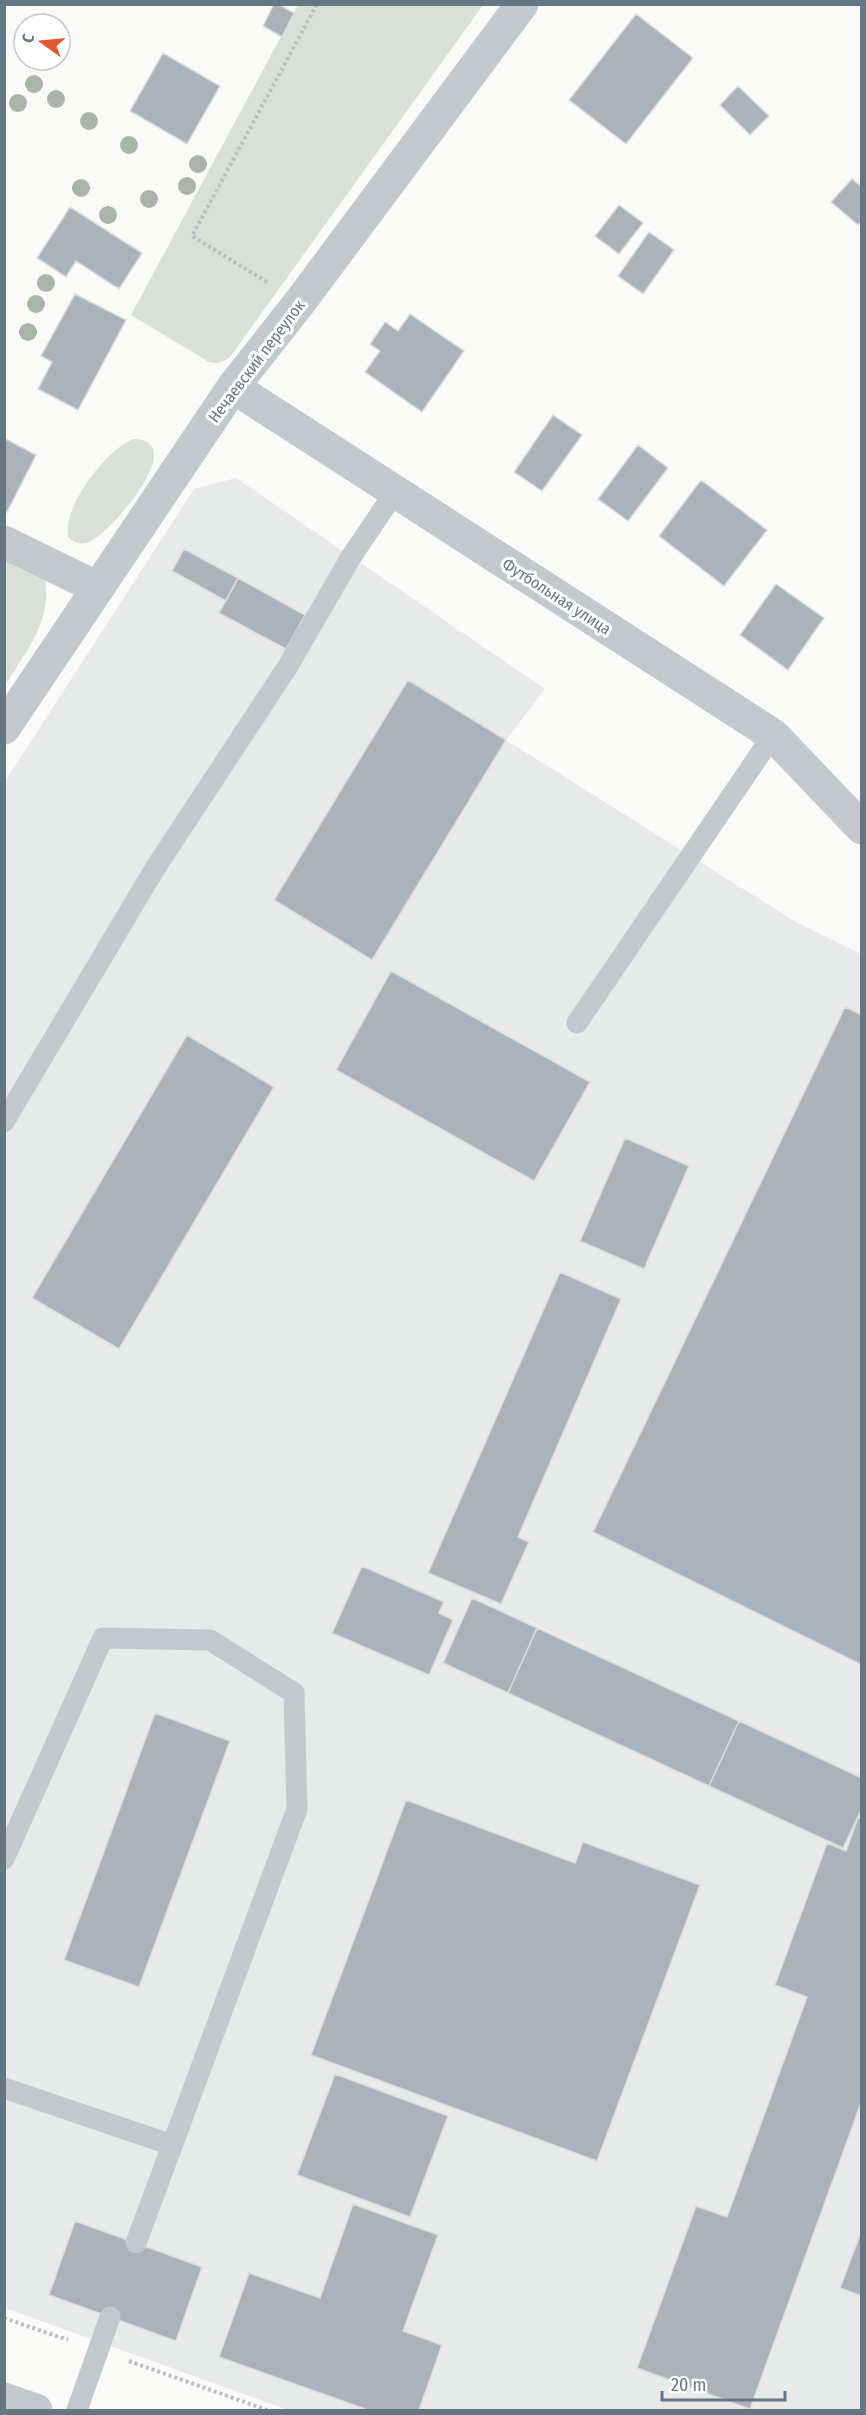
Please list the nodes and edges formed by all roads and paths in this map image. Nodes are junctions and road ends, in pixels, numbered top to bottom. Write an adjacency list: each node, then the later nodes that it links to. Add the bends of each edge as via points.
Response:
1 (317, 4): 3 (path, via 192,236)
2 (522, 4): 3 (street, Нечаевский переулок)
3 (300, 302): 4 (street, Нечаевский переулок)
4 (233, 387): 5 (street, Футбольная улица); 7 (street, Нечаевский переулок)
5 (395, 492): 9 (street, Футбольная улица); 12 (lane, via 351,557 288,666 154,870)
6 (4, 542): 7 (street)
7 (98, 588): 8 (street, Нечаевский переулок)
8 (4, 728)
9 (772, 735): 10 (street, Футбольная улица); 11 (lane)
10 (861, 828)
11 (577, 1023)
12 (4, 1122)
13 (4, 1858): 15 (lane, via 103,1638 210,1640 294,1693 297,1809)
14 (4, 2088): 15 (lane)
15 (172, 2145): 16 (lane)
16 (136, 2243)
17 (110, 2317): 19 (lane)
18 (4, 2318): 19 (path)
19 (98, 2350): 22 (lane); 23 (path)
20 (4, 2399): 21 (street)
21 (36, 2410)
22 (76, 2410)
23 (267, 2410)

